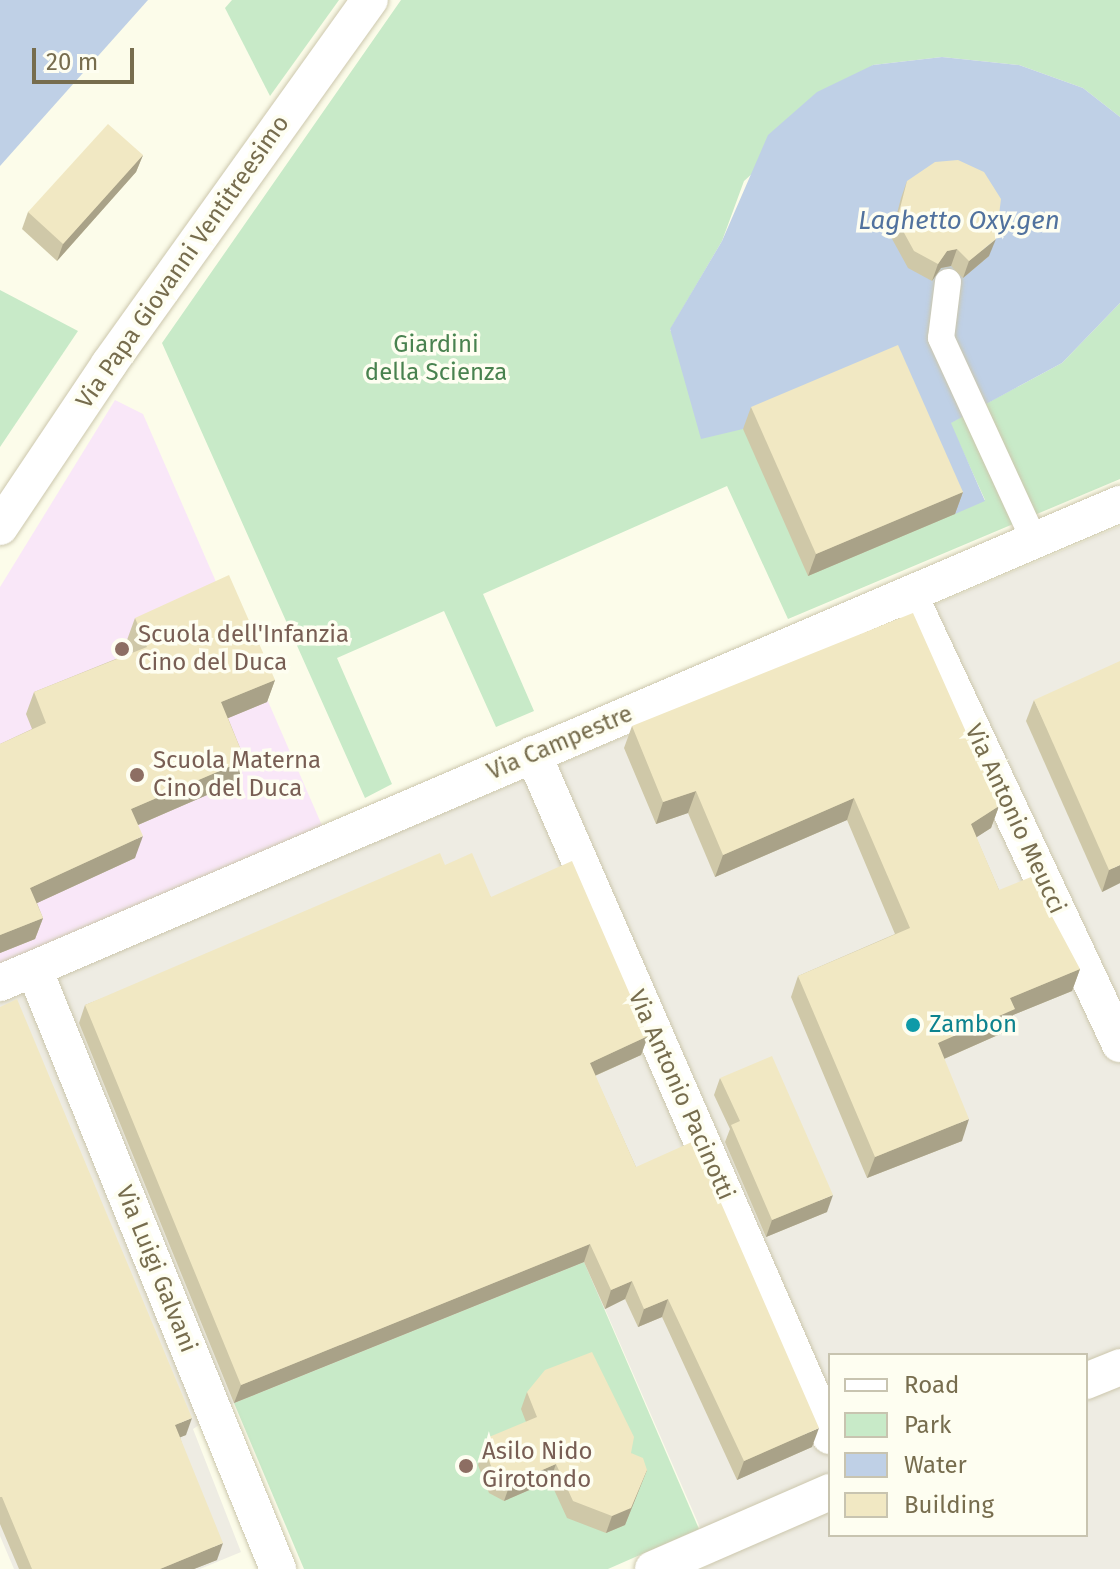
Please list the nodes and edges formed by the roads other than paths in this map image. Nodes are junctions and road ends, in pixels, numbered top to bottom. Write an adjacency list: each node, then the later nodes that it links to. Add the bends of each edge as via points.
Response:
1 (370, 0): 4 (street, Via Papa Giovanni Ventitreesimo, via 109,364)
2 (948, 282): 5 (street, via 941,338)
3 (1120, 504): 5 (street, Via Campestre)
4 (0, 527)
5 (1034, 540): 6 (street, Via Campestre)
6 (909, 594): 7 (street, Via Campestre); 10 (street, Via Antonio Meucci)
7 (533, 754): 8 (street, Via Campestre); 13 (street, Via Antonio Pacinotti)
8 (34, 969): 9 (street, Via Campestre); 15 (street, Via Luigi Galvani)
9 (0, 983)
10 (1120, 1044)
11 (1120, 1367): 12 (street)
12 (1088, 1380)
13 (828, 1431)
14 (828, 1493): 16 (street)
15 (278, 1569)
16 (653, 1569)

